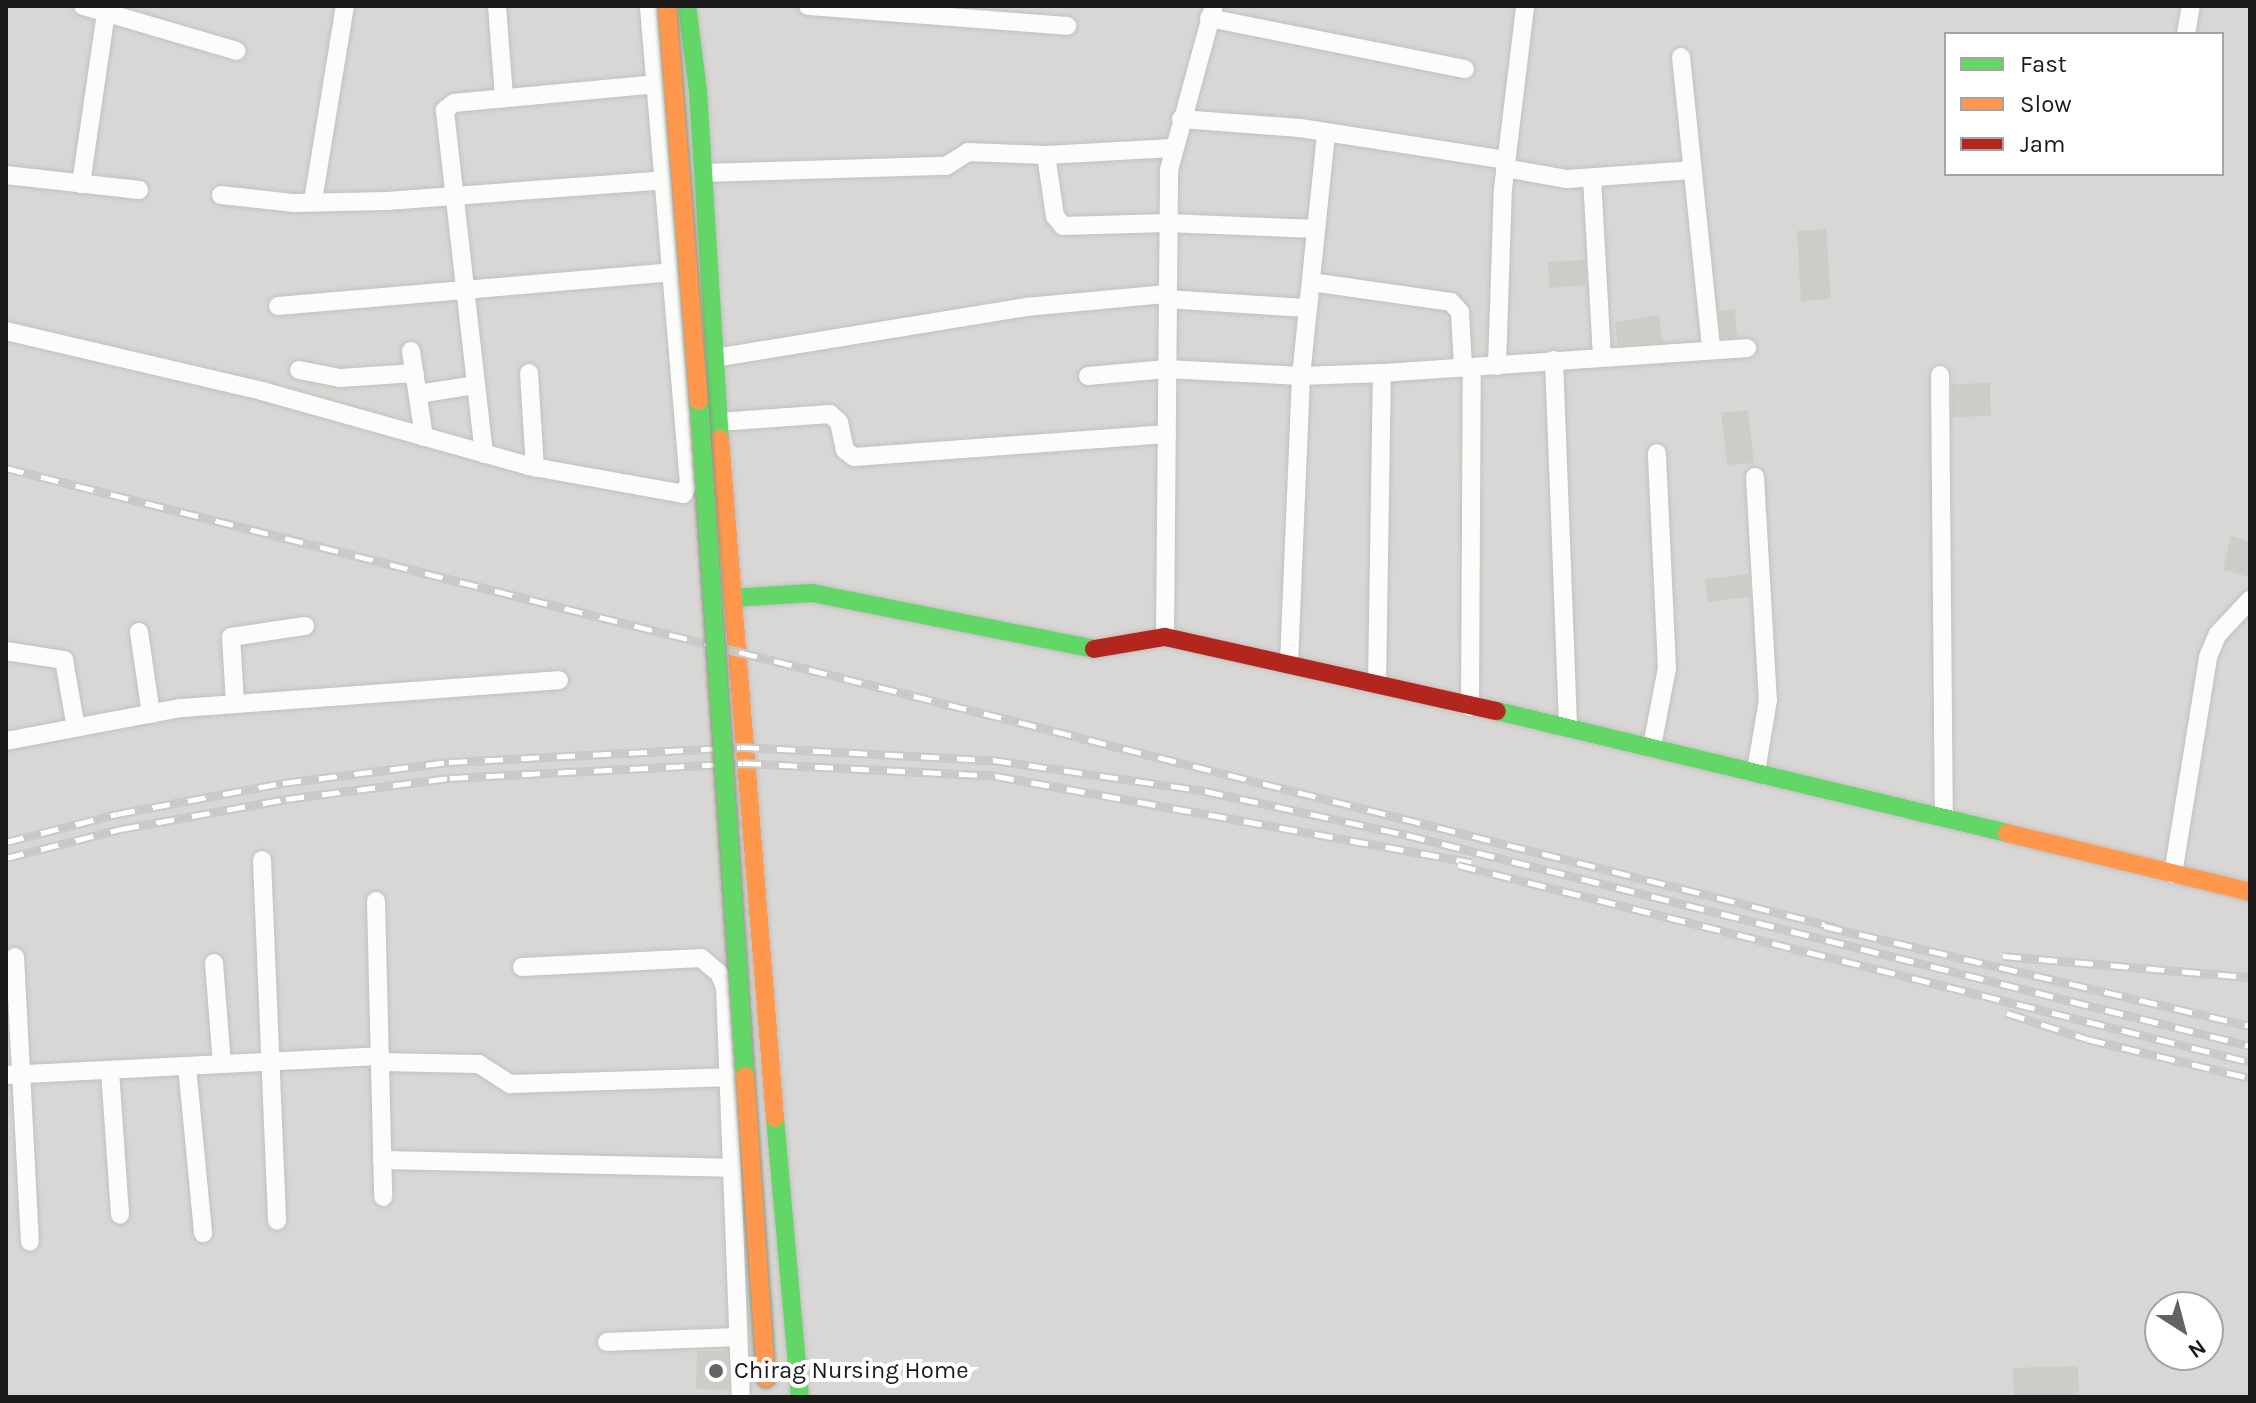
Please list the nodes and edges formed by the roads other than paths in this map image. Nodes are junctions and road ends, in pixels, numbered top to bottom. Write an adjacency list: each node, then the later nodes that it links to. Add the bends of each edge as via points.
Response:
1 (83, 6): 10 (street)
2 (345, 6): 33 (street)
3 (497, 6): 18 (street)
4 (649, 6): 17 (street)
5 (667, 6): 110 (street, bridge, via 678,97)
6 (687, 6): 25 (street)
7 (808, 6): 12 (street)
8 (1525, 6): 23 (street)
9 (2191, 6): 13 (street)
10 (107, 9): 14 (street); 29 (street)
11 (1211, 12): 16 (street); 19 (street)
12 (1067, 26)
13 (2186, 32)
14 (237, 51)
15 (1681, 57): 24 (street)
16 (1465, 69)
17 (657, 84): 18 (street); 28 (street)
18 (504, 98): 32 (street, via 454,103 445,110)
19 (1181, 119): 20 (street); 21 (street)
20 (1326, 132): 23 (street); 35 (street)
21 (1173, 148): 22 (street); 34 (street)
22 (1046, 155): 25 (street, via 968,152 946,166); 34 (street, via 1055,216 1063,226)
23 (1506, 164): 27 (street, via 1555,179); 49 (street)
24 (1692, 170): 27 (street); 44 (street)
25 (703, 173): 47 (street)
26 (6, 175): 29 (street)
27 (1592, 178): 46 (street)
28 (664, 180): 32 (street); 36 (street)
29 (81, 184): 30 (street)
30 (139, 190)
31 (221, 195): 33 (street)
32 (451, 196): 33 (street); 38 (street)
33 (313, 201)
34 (1167, 223): 35 (street); 39 (street)
35 (1316, 229): 37 (street)
36 (671, 272): 38 (street); 66 (street, via 687,490 679,494)
37 (1311, 282): 41 (street); 50 (street, via 1451,302 1460,312)
38 (465, 290): 40 (street); 59 (street)
39 (1167, 297): 41 (street); 47 (street, via 1026,307); 51 (street)
40 (278, 306)
41 (1308, 308): 58 (street)
42 (6, 331): 63 (street, via 262,391)
43 (1747, 348): 44 (street)
44 (1711, 349): 46 (street)
45 (411, 351): 53 (street)
46 (1602, 355): 48 (street)
47 (715, 358): 61 (street)
48 (1554, 360): 49 (street); 80 (street)
49 (1497, 366): 50 (street)
50 (1468, 367): 55 (street); 78 (street)
51 (1167, 369): 57 (street); 58 (street); 62 (street)
52 (299, 370): 53 (street, via 340,378)
53 (415, 373): 60 (street)
54 (529, 373): 66 (street)
55 (1382, 373): 58 (street); 76 (street)
56 (1940, 375): 85 (street)
57 (1088, 376)
58 (1301, 376): 74 (street)
59 (476, 385): 60 (street); 65 (street)
60 (418, 394): 63 (street)
61 (719, 422): 62 (street, via 830,414 839,422 845,450 854,457); 68 (street)
62 (1167, 434): 72 (street)
63 (424, 437): 65 (street)
64 (1657, 453): 83 (street, via 1667,668)
65 (484, 454): 66 (street)
66 (535, 468)
67 (1755, 477): 84 (street, via 1768,700)
68 (733, 598): 72 (street, via 812,593 1084,651); 111 (street, via 733,648)
69 (2250, 600): 87 (street, via 2218,634 2208,657)
70 (305, 626): 77 (street, via 231,637)
71 (139, 632): 79 (street)
72 (1165, 637): 74 (street)
73 (6, 651): 81 (street, via 64,660)
74 (1289, 663): 76 (street)
75 (559, 680): 77 (street)
76 (1377, 684): 78 (street)
77 (235, 704): 79 (street)
78 (1470, 707): 80 (street)
79 (151, 714): 81 (street)
80 (1568, 727): 83 (street)
81 (76, 728): 82 (street)
82 (6, 741)
83 (1652, 746): 84 (street)
84 (1756, 771): 85 (street)
85 (1944, 818): 87 (street)
86 (262, 860): 94 (street)
87 (2173, 874): 88 (street)
88 (2250, 892)
89 (376, 901): 93 (street)
90 (15, 957): 98 (street)
91 (214, 963): 95 (street)
92 (522, 967): 99 (street, via 701,958 725,987)
93 (380, 1059): 94 (street); 99 (street, via 479,1064 510,1084); 100 (street)
94 (271, 1061): 95 (street); 104 (street)
95 (222, 1064): 96 (street)
96 (187, 1066): 97 (street); 105 (street)
97 (110, 1071): 98 (street); 103 (street)
98 (12, 1075): 106 (street)
99 (728, 1077): 101 (street)
100 (382, 1160): 101 (street); 102 (street)
101 (731, 1168): 107 (street)
102 (383, 1197)
103 (120, 1215)
104 (277, 1221)
105 (203, 1233)
106 (30, 1242)
107 (736, 1337): 108 (street); 109 (street)
108 (607, 1342)
109 (741, 1397)
110 (769, 1397)
111 (800, 1397)

